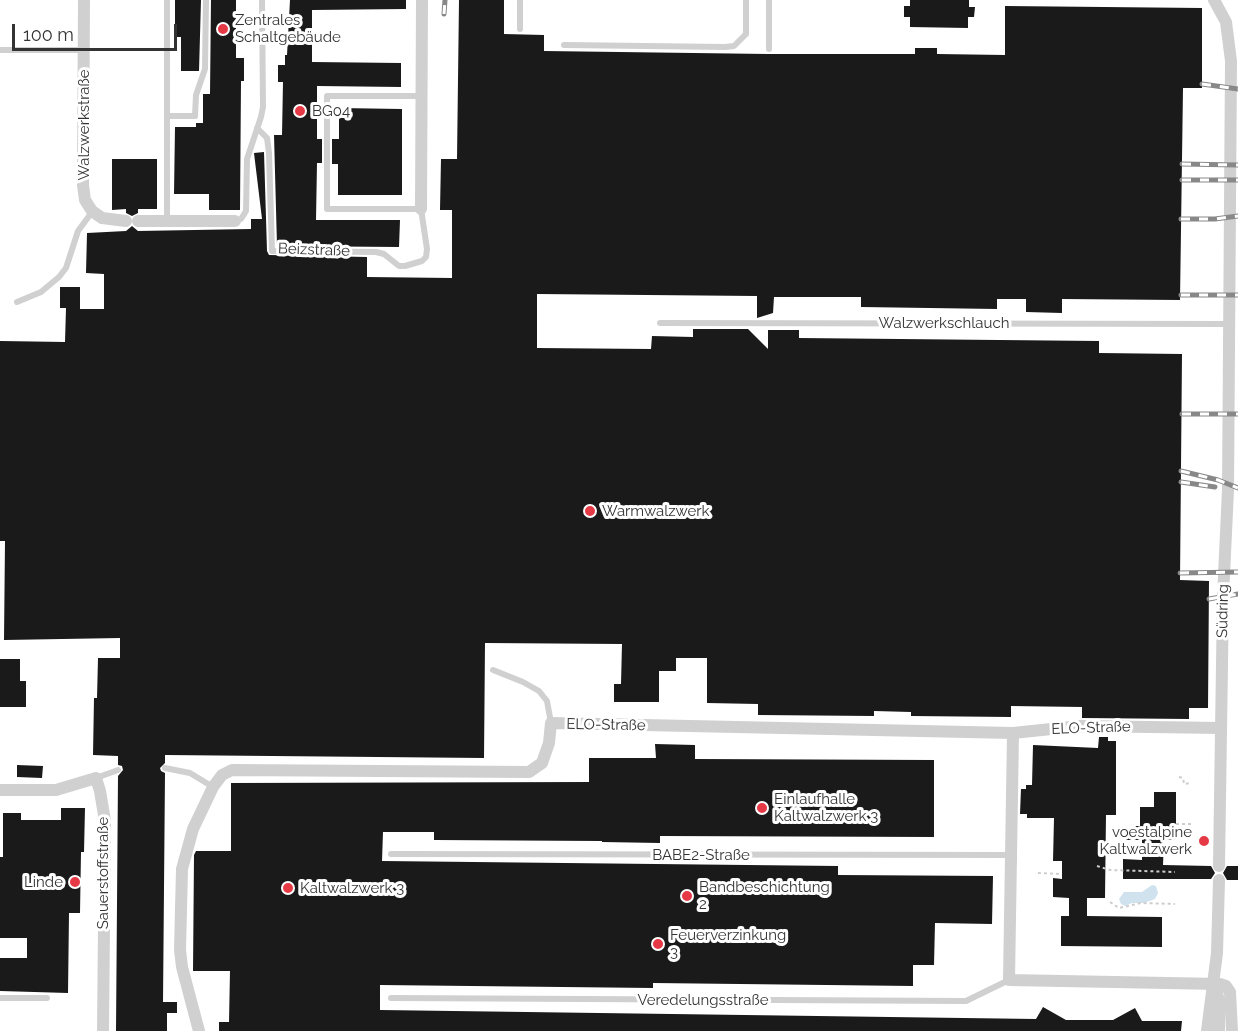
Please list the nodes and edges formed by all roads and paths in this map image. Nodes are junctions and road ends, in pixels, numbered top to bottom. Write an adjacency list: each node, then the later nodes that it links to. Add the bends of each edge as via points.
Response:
1 (84, 0): 14 (street, Walzwerkstraße)
2 (166, 0): 16 (lane)
3 (206, 0): 16 (lane, via 206,69 195,95 195,116)
4 (262, 0): 17 (lane, via 263,107)
5 (422, 0): 15 (street, Beizstraße)
6 (520, 0): 10 (lane)
7 (746, 0): 11 (lane, via 746,34 734,46)
8 (770, 0): 12 (lane)
9 (1214, 0): 22 (street, Südring, via 1226,22 1231,53)
10 (520, 29)
11 (564, 45)
12 (769, 49)
13 (0, 50): 14 (lane)
14 (84, 50): 19 (street, Walzwerkstraße, via 83,185 85,200)
15 (422, 96): 18 (street, Beizstraße); 18 (lane, via 327,96 327,209)
16 (168, 116): 20 (lane)
17 (257, 128): 18 (lane, Beizstraße, via 267,138 269,153 272,251 376,252 399,266 414,264 422,261 427,249); 21 (lane, via 247,159 246,211)
18 (421, 209)
19 (92, 211): 20 (street, via 102,218); 23 (lane, via 78,231 66,268 59,277 41,292)
20 (167, 221): 21 (street)
21 (235, 221)
22 (1233, 249): 25 (street, Südring)
23 (17, 302)
24 (660, 323): 25 (lane, Walzwerkschlauch)
25 (1228, 324): 26 (street, Südring)
26 (1233, 411): 27 (street, Südring)
27 (1232, 546): 30 (street, Südring)
28 (493, 670): 29 (lane, via 539,691 546,701)
29 (551, 723): 31 (street, ELO-Straße); 37 (street, ELO-Straße, via 542,763 529,772 232,770)
30 (1221, 728): 31 (street, ELO-Straße, via 1080,726); 44 (street, Südring)
31 (1013, 733): 42 (street)
32 (165, 768): 37 (lane, via 190,773)
33 (118, 770): 35 (lane)
34 (1179, 777): 36 (path, via 1184,783)
35 (96, 778): 38 (street, via 56,790); 56 (street, Sauerstoffstraße, via 105,821)
36 (1191, 783)
37 (213, 787): 57 (street, ELO-Straße, via 193,828 180,888 182,967)
38 (0, 790)
39 (1176, 824): 40 (path)
40 (1191, 824)
41 (391, 854): 42 (lane, BABE2-Straße)
42 (1010, 855): 51 (street)
43 (1097, 866): 45 (path)
44 (1219, 866)
45 (1175, 872)
46 (1038, 873): 47 (path)
47 (1062, 874)
48 (1218, 879): 52 (street)
49 (1110, 902): 50 (path, via 1119,908 1141,903)
50 (1175, 904)
51 (1009, 980): 52 (street, Veredelungsstraße); 55 (lane, Veredelungsstraße, via 966,1001)
52 (1214, 983): 58 (street); 59 (street, via 1219,1000); 60 (street, via 1226,986 1230,992)
53 (0, 998): 54 (lane)
54 (47, 998)
55 (391, 998)
56 (103, 1031)
57 (199, 1031)
58 (1207, 1031)
59 (1219, 1031)
60 (1232, 1031)

